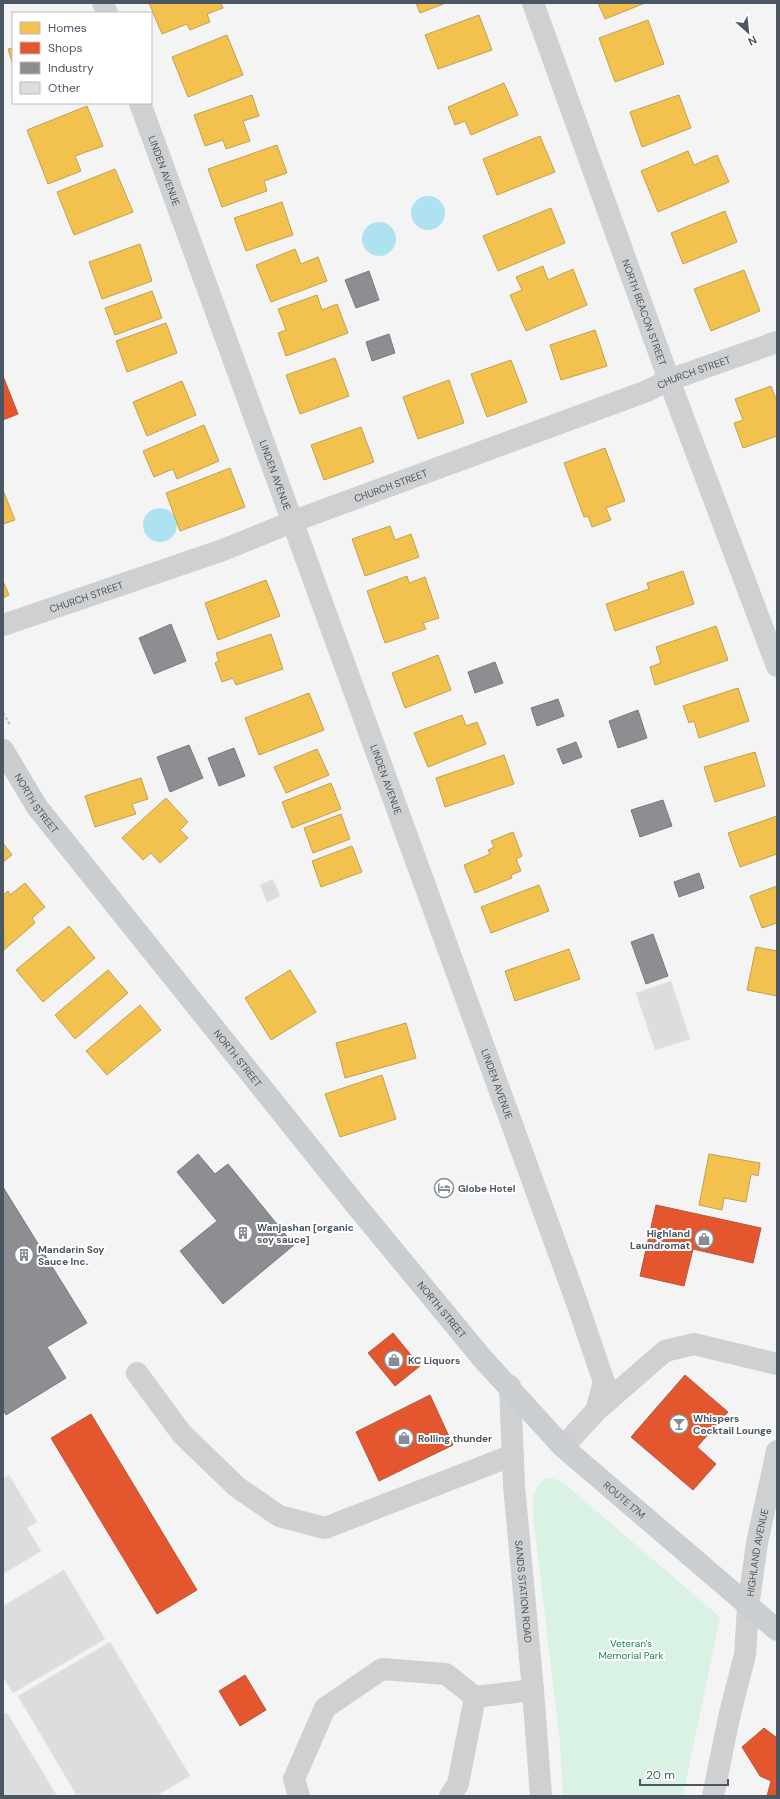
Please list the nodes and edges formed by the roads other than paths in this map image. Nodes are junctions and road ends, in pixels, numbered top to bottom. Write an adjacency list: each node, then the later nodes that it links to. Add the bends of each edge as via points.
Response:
1 (533, 3): 4 (street, NORTH BEACON STREET)
2 (140, 104): 5 (street, LINDEN AVENUE)
3 (777, 342): 4 (street, CHURCH STREET)
4 (669, 380): 5 (street, CHURCH STREET, via 647,391); 7 (street, NORTH BEACON STREET)
5 (294, 521): 6 (street, CHURCH STREET, via 224,550); 13 (street, LINDEN AVENUE, via 604,1382)
6 (3, 625)
7 (777, 666)
8 (3, 750): 9 (main road, NORTH STREET, via 37,807 355,1204)
9 (482, 1358): 12 (main road, ROUTE 17M)
10 (777, 1364): 13 (street, via 694,1344 665,1351)
11 (137, 1373): 16 (street, via 182,1434 236,1487 279,1516 325,1528)
12 (510, 1386): 14 (main road, ROUTE 17M); 16 (street, SANDS STATION ROAD)
13 (596, 1411): 14 (street, LINDEN AVENUE)
14 (563, 1448): 17 (main road, ROUTE 17M, via 711,1572)
15 (777, 1451): 17 (street, HIGHLAND AVENUE, via 757,1543)
16 (513, 1455): 19 (street, SANDS STATION ROAD)
17 (748, 1607): 18 (main road, ROUTE 17M); 24 (street, HIGHLAND AVENUE, via 745,1655 730,1712)
18 (777, 1630)
19 (534, 1690): 20 (street); 23 (street, SANDS STATION ROAD)
20 (475, 1697): 21 (street, via 446,1674 382,1669 324,1708 294,1779); 22 (street, via 458,1784)
21 (299, 1796)
22 (450, 1796)
23 (541, 1796)
24 (713, 1796)

